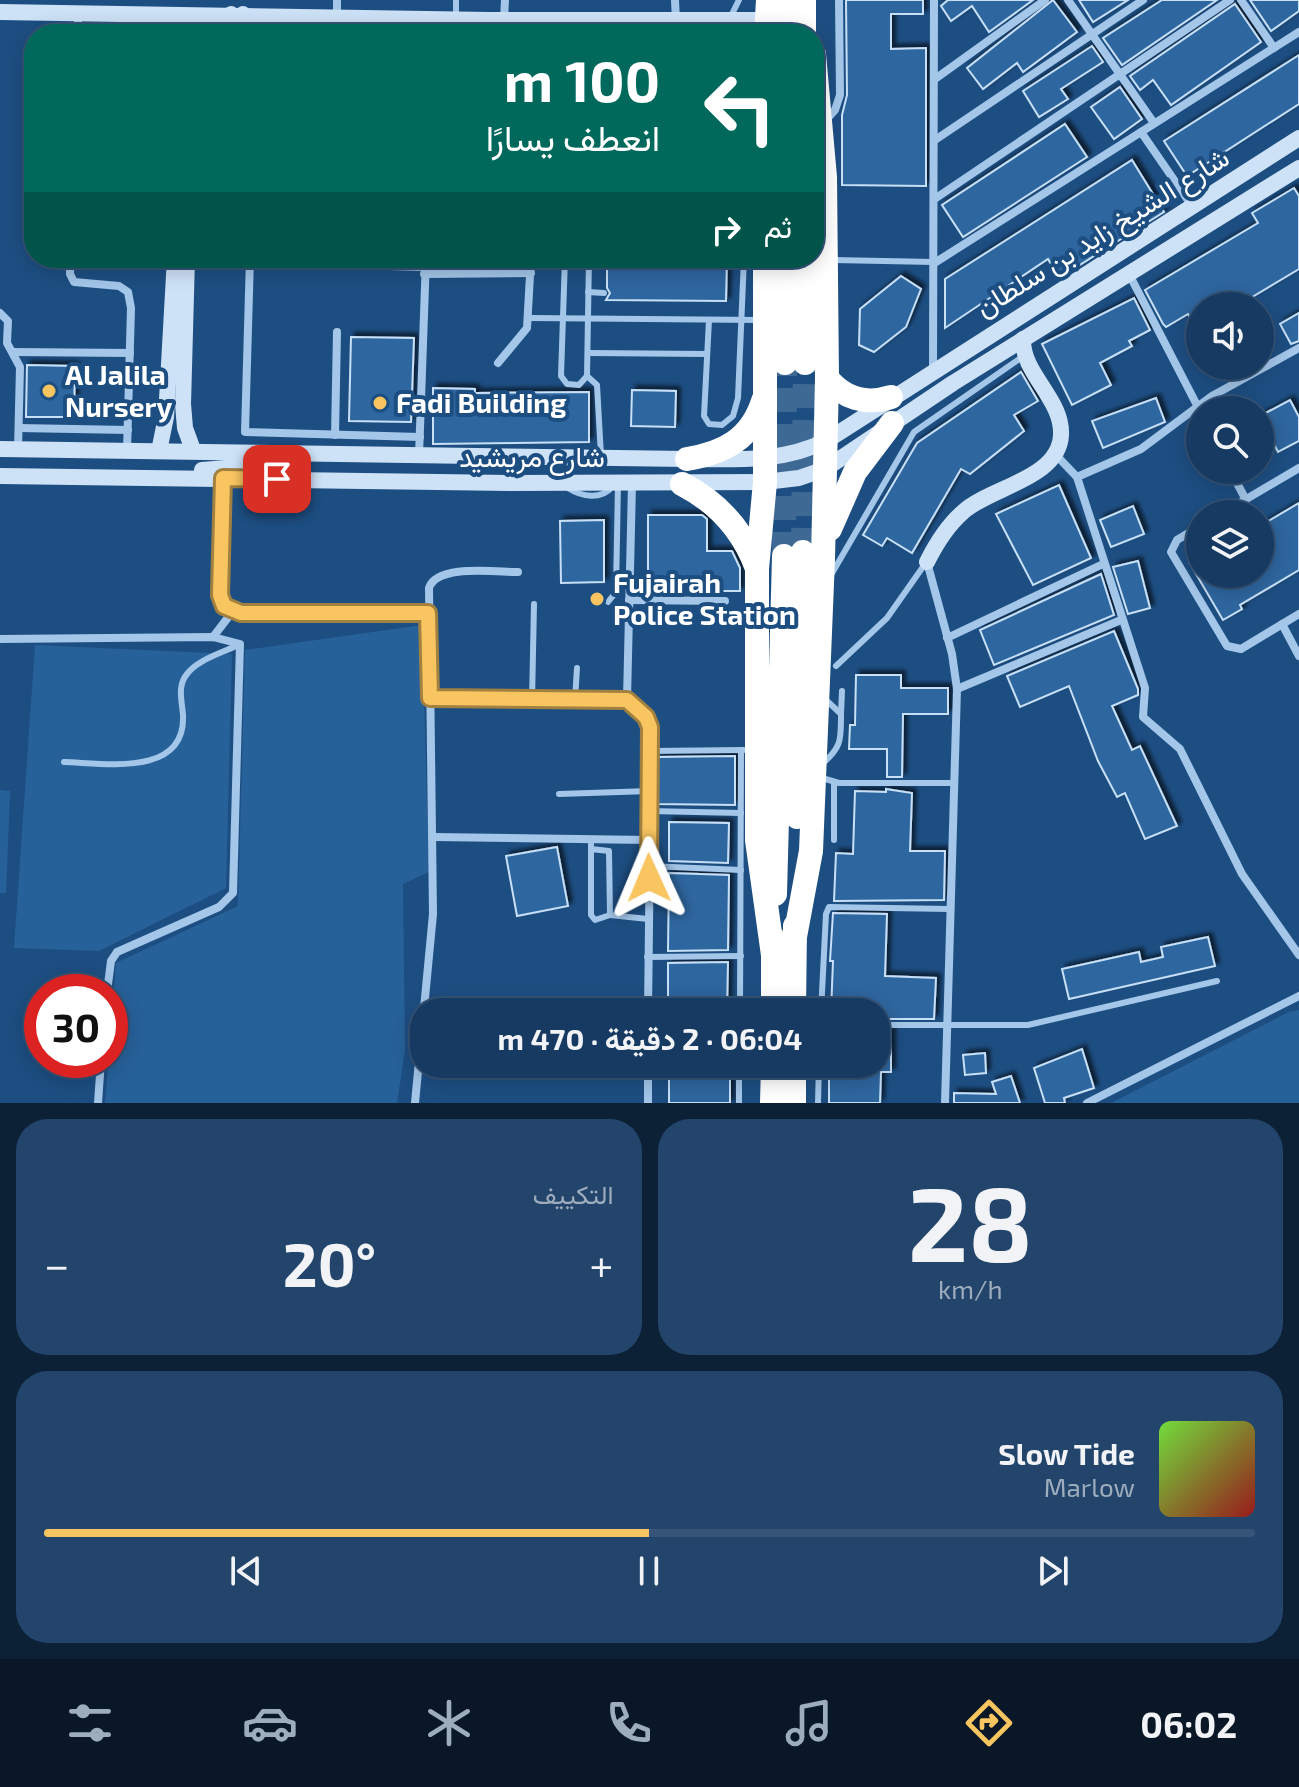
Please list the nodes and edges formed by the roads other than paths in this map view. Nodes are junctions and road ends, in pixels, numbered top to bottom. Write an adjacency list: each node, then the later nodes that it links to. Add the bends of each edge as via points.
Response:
1 (456, 0): 22 (lane)
2 (505, 0): 17 (street)
3 (675, 0): 24 (street)
4 (739, 0): 18 (lane)
5 (839, 0): 29 (street)
6 (1045, 0): 31 (street)
7 (1068, 0): 27 (street)
8 (1143, 0): 27 (street)
9 (1230, 0): 30 (street)
10 (1241, 0): 28 (street)
11 (935, 1): 31 (street)
12 (337, 7): 15 (main road); 22 (main road)
13 (0, 12): 14 (main road)
14 (78, 13): 15 (main road); 19 (street)
15 (237, 14): 20 (main road); 21 (main road)
16 (783, 14): 18 (main road)
17 (504, 20): 22 (main road); 23 (main road)
18 (729, 21): 25 (main road)
19 (78, 24)
20 (229, 24)
21 (236, 24)
22 (447, 24)
23 (581, 24)
24 (679, 24)
25 (692, 24)
26 (1299, 32): 28 (street)
27 (1092, 34): 30 (street); 37 (street)
28 (1274, 48): 34 (street)
29 (840, 66): 32 (street); 33 (street, via 838,103)
30 (1120, 74): 34 (street); 39 (street)
31 (935, 79): 37 (street)
32 (824, 83)
33 (824, 122)
34 (1154, 123): 35 (street)
35 (1141, 132): 40 (street); 42 (street)
36 (1299, 138): 40 (main road, شارع الشيخ زايد بن سلطان)
37 (935, 140): 39 (street)
38 (1297, 174): 58 (main road, شارع الشيخ زايد بن سلطان)
39 (936, 198): 42 (street)
40 (1192, 206): 75 (main road, شارع الشيخ زايد بن سلطان)
41 (824, 259): 42 (lane)
42 (936, 262): 75 (street)
43 (70, 268): 71 (street, via 74,282 119,286 128,292)
44 (174, 268): 96 (main road, via 166,417)
45 (187, 268): 94 (main road, via 183,404)
46 (250, 268): 88 (street, via 245,432)
47 (425, 268): 90 (street)
48 (455, 268): 57 (street)
49 (531, 268): 57 (street)
50 (565, 268): 63 (lane)
51 (589, 268): 59 (lane)
52 (746, 268): 66 (lane)
53 (763, 268): 66 (highway)
54 (786, 268): 55 (highway, via 795,363)
55 (813, 268)
56 (816, 268): 77 (highway)
57 (531, 273): 62 (street)
58 (1129, 273): 68 (main road, شارع الشيخ زايد بن سلطان); 80 (street)
59 (588, 292): 60 (lane); 64 (lane)
60 (604, 293)
61 (0, 313): 70 (street, via 8,321 7,343)
62 (530, 318): 63 (lane); 74 (street, via 522,337)
63 (564, 318): 64 (lane); 76 (lane, via 562,379 579,385)
64 (588, 319): 65 (lane); 72 (lane)
65 (709, 320): 66 (lane); 73 (lane)
66 (755, 320): 73 (lane, via 737,408 722,425 709,424 704,416); 79 (highway)
67 (337, 332): 89 (street)
68 (1024, 347): 78 (main road, شارع مريشيد); 83 (lane); 98 (main road, via 1059,417 1061,440)
69 (1299, 348): 81 (street)
70 (13, 352): 71 (street); 86 (street, via 20,367)
71 (130, 353): 87 (street)
72 (588, 353): 73 (lane); 76 (lane)
73 (707, 354)
74 (498, 363)
75 (933, 369): 82 (main road, شارع مريشيد)
76 (587, 376): 101 (lane, via 597,385)
77 (827, 378): 82 (highway, via 856,399); 91 (highway)
78 (953, 383): 83 (lane); 85 (main road, شارع مريشيد)
79 (766, 387): 102 (highway, via 757,416 740,439 721,452); 103 (highway)
80 (1192, 396)
81 (1222, 396)
82 (891, 397): 91 (main road, شارع مريشيد)
83 (964, 398): 123 (lane, via 914,432 902,447)
84 (1186, 419): 107 (street, via 1141,449)
85 (892, 423): 105 (main road, شارع مريشيد); 116 (highway)
86 (19, 428): 87 (street); 93 (street)
87 (128, 430): 95 (street)
88 (267, 433): 89 (street); 97 (street)
89 (335, 435): 90 (street)
90 (420, 437): 100 (street)
91 (826, 441): 103 (main road, شارع مريشيد); 105 (highway)
92 (0, 449): 93 (main road, شارع مريشيد)
93 (18, 449): 95 (main road, شارع مريشيد)
94 (193, 450): 96 (main road, شارع مريشيد); 97 (main road, شارع مريشيد)
95 (127, 451): 96 (main road, شارع مريشيد)
96 (159, 451)
97 (266, 453): 99 (main road, شارع مريشيد); 108 (main road, via 263,465 212,467)
98 (1055, 454): 107 (street); 117 (main road, via 1040,469 963,512)
99 (382, 455): 100 (main road, شارع مريشيد); 110 (main road, via 354,463 310,463 302,472)
100 (419, 456): 101 (main road, شارع مريشيد)
101 (601, 459): 102 (main road, شارع مريشيد)
102 (687, 459): 103 (main road, شارع مريشيد)
103 (772, 466): 105 (main road); 105 (main road, شارع مريشيد); 112 (main road, شارع مريشيد); 119 (highway)
104 (1299, 468): 114 (street)
105 (815, 472): 116 (highway, via 824,502)
106 (0, 476): 108 (main road, شارع مريشيد)
107 (1077, 477): 118 (street)
108 (186, 478): 109 (main road, شارع مريشيد)
109 (223, 478): 110 (main road, شارع مريشيد); 128 (street, via 220,595)
110 (306, 480): 111 (main road, شارع مريشيد)
111 (617, 483): 112 (main road, شارع مريشيد); 124 (street); 126 (lane, via 616,592)
112 (682, 484): 119 (highway, via 726,516)
113 (1237, 484): 114 (street)
114 (1246, 500)
115 (1186, 535): 121 (street, via 1171,552)
116 (804, 555): 123 (highway); 166 (highway); 168 (highway)
117 (927, 562): 134 (street); 139 (lane, via 887,618)
118 (1103, 564): 131 (street); 134 (street)
119 (757, 569): 148 (highway)
120 (518, 572): 129 (street, via 436,575 429,588)
121 (1186, 577)
122 (1192, 588): 132 (street, via 1227,646 1241,649)
123 (822, 592): 142 (highway)
124 (629, 600): 125 (street); 144 (street)
125 (725, 601)
126 (608, 602)
127 (534, 604): 145 (lane)
128 (233, 611): 129 (street); 133 (street)
129 (428, 613): 143 (street)
130 (1299, 614): 132 (street)
131 (1121, 620): 141 (street); 167 (street, via 1145,688 1143,717 1180,749 1242,874)
132 (1282, 624): 136 (street)
133 (213, 637): 135 (street); 137 (street)
134 (947, 638): 141 (street)
135 (0, 639)
136 (1295, 640): 138 (street)
137 (240, 644): 150 (lane, via 197,663 186,674 181,684 181,733 162,757 143,763); 172 (street, via 233,893 219,907 117,952)
138 (1299, 656)
139 (836, 666)
140 (577, 668): 146 (lane)
141 (957, 689): 152 (street)
142 (830, 692): 147 (lane); 147 (lane); 151 (highway)
143 (430, 698): 145 (street); 157 (street)
144 (627, 700): 146 (street); 149 (street, via 646,717)
145 (532, 701): 146 (street)
146 (575, 702)
147 (841, 714): 151 (lane, via 839,748)
148 (749, 750): 149 (lane); 156 (lane); 168 (highway)
149 (651, 751): 153 (street)
150 (64, 762)
151 (822, 775): 152 (lane); 159 (lane); 166 (highway)
152 (953, 783): 163 (street)
153 (650, 791): 154 (lane); 155 (street)
154 (559, 794)
155 (649, 811): 156 (lane); 158 (street)
156 (741, 813): 162 (lane)
157 (433, 837): 160 (street); 189 (street, via 433,914)
158 (648, 840): 160 (street); 161 (street)
159 (834, 840)
160 (591, 844): 164 (lane, via 609,851); 164 (lane, via 591,915 595,920)
161 (648, 866): 162 (lane); 165 (street)
162 (741, 870): 170 (lane)
163 (949, 909): 179 (lane, via 829,907); 181 (street)
164 (610, 915): 165 (lane)
165 (648, 919): 171 (street)
166 (794, 942): 178 (highway)
167 (1295, 946): 169 (street)
168 (773, 955): 177 (highway)
169 (1299, 955)
170 (741, 956): 171 (lane); 176 (lane)
171 (647, 957): 175 (street)
172 (109, 974)
173 (1217, 981): 181 (lane, via 1028,1025)
174 (1299, 996): 196 (street)
175 (648, 998)
176 (740, 998)
177 (773, 998)
178 (794, 998)
179 (822, 998)
180 (890, 1025): 181 (lane)
181 (944, 1026): 195 (street)
182 (100, 1078): 188 (street)
183 (648, 1078): 190 (street)
184 (739, 1078): 191 (lane)
185 (773, 1078): 192 (highway)
186 (794, 1078): 193 (highway)
187 (819, 1078): 194 (lane)
188 (98, 1103)
189 (415, 1103)
190 (648, 1103)
191 (739, 1103)
192 (772, 1103)
193 (794, 1103)
194 (818, 1103)
195 (945, 1103)
196 (1087, 1103)

